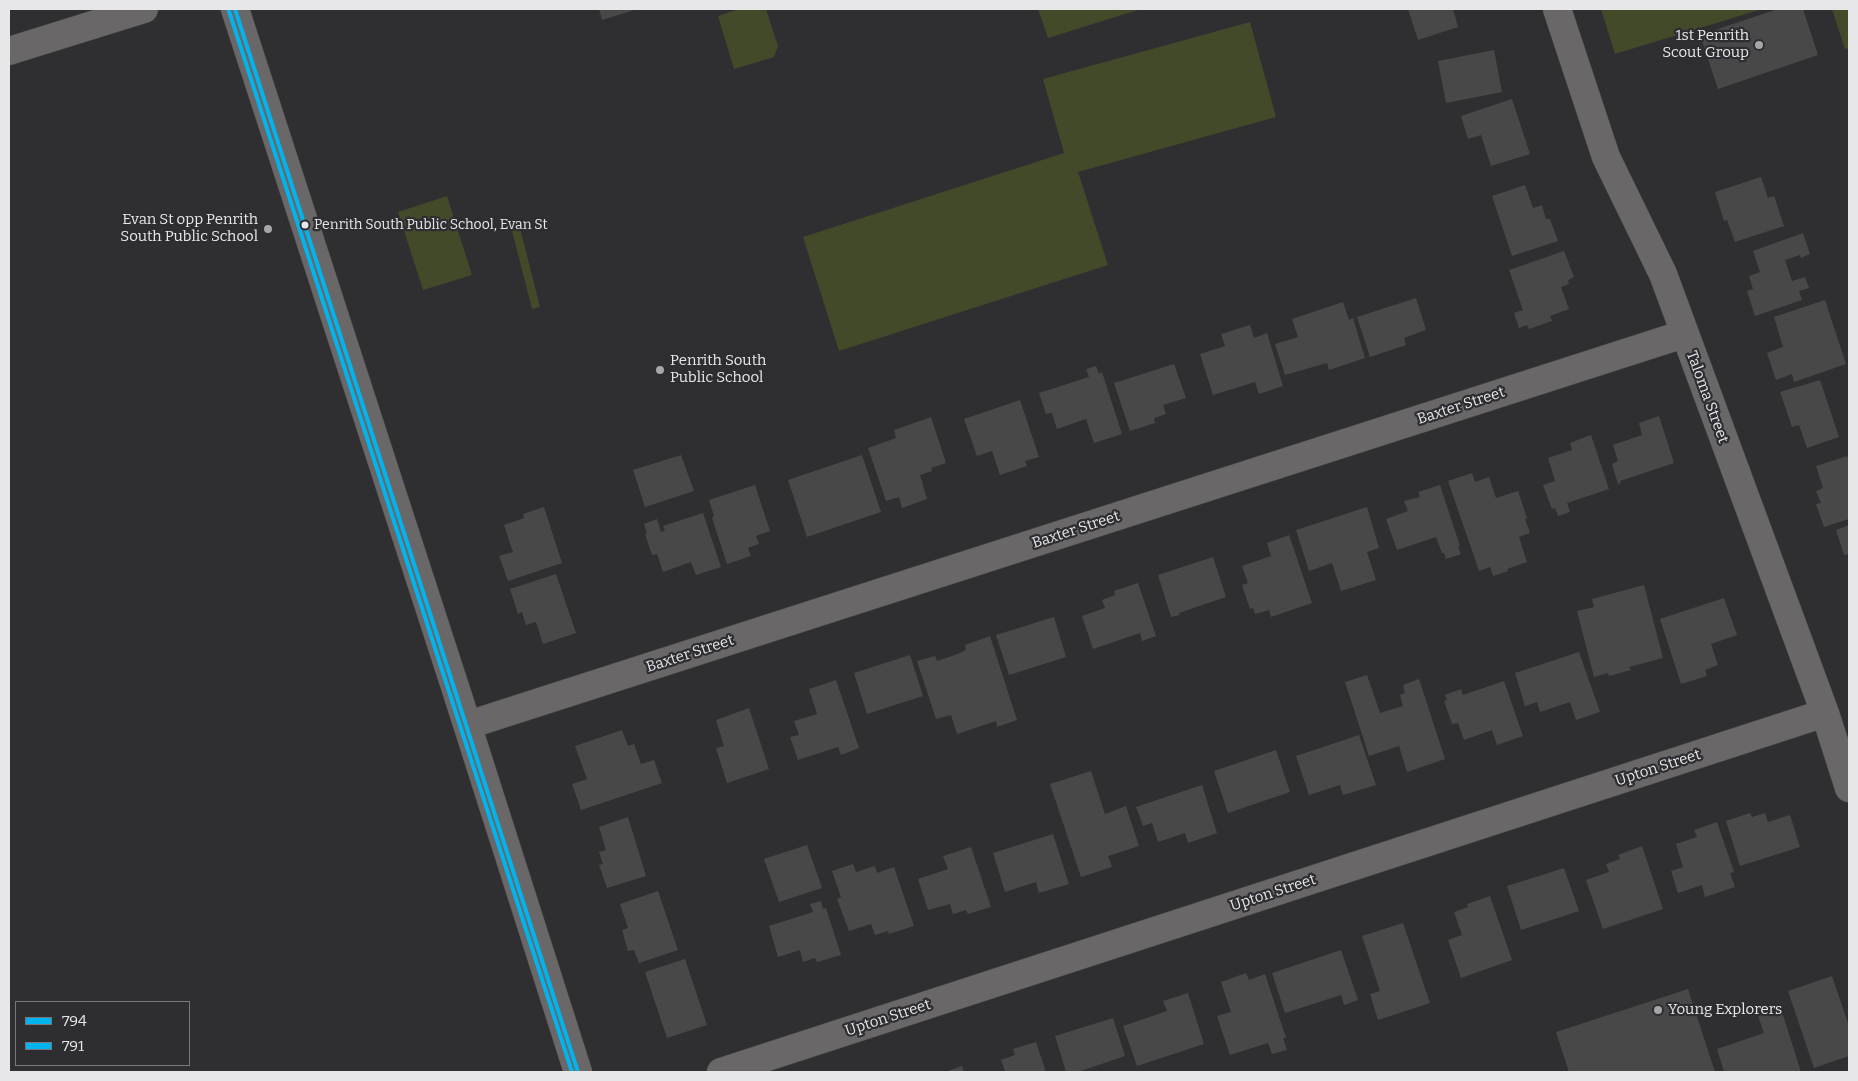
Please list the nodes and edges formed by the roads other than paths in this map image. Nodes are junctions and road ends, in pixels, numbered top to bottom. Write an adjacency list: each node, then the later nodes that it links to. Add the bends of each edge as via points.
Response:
1 (144, 9): 4 (street)
2 (235, 9): 7 (street)
3 (1557, 9): 5 (street, Taloma Street, via 1606,157 1662,274)
4 (9, 51)
5 (1684, 334): 6 (street, Taloma Street); 7 (street, Baxter Street)
6 (1825, 713): 8 (street, Taloma Street); 10 (street, Upton Street)
7 (468, 725): 9 (street)
8 (1849, 788)
9 (578, 1072)
10 (721, 1072)

